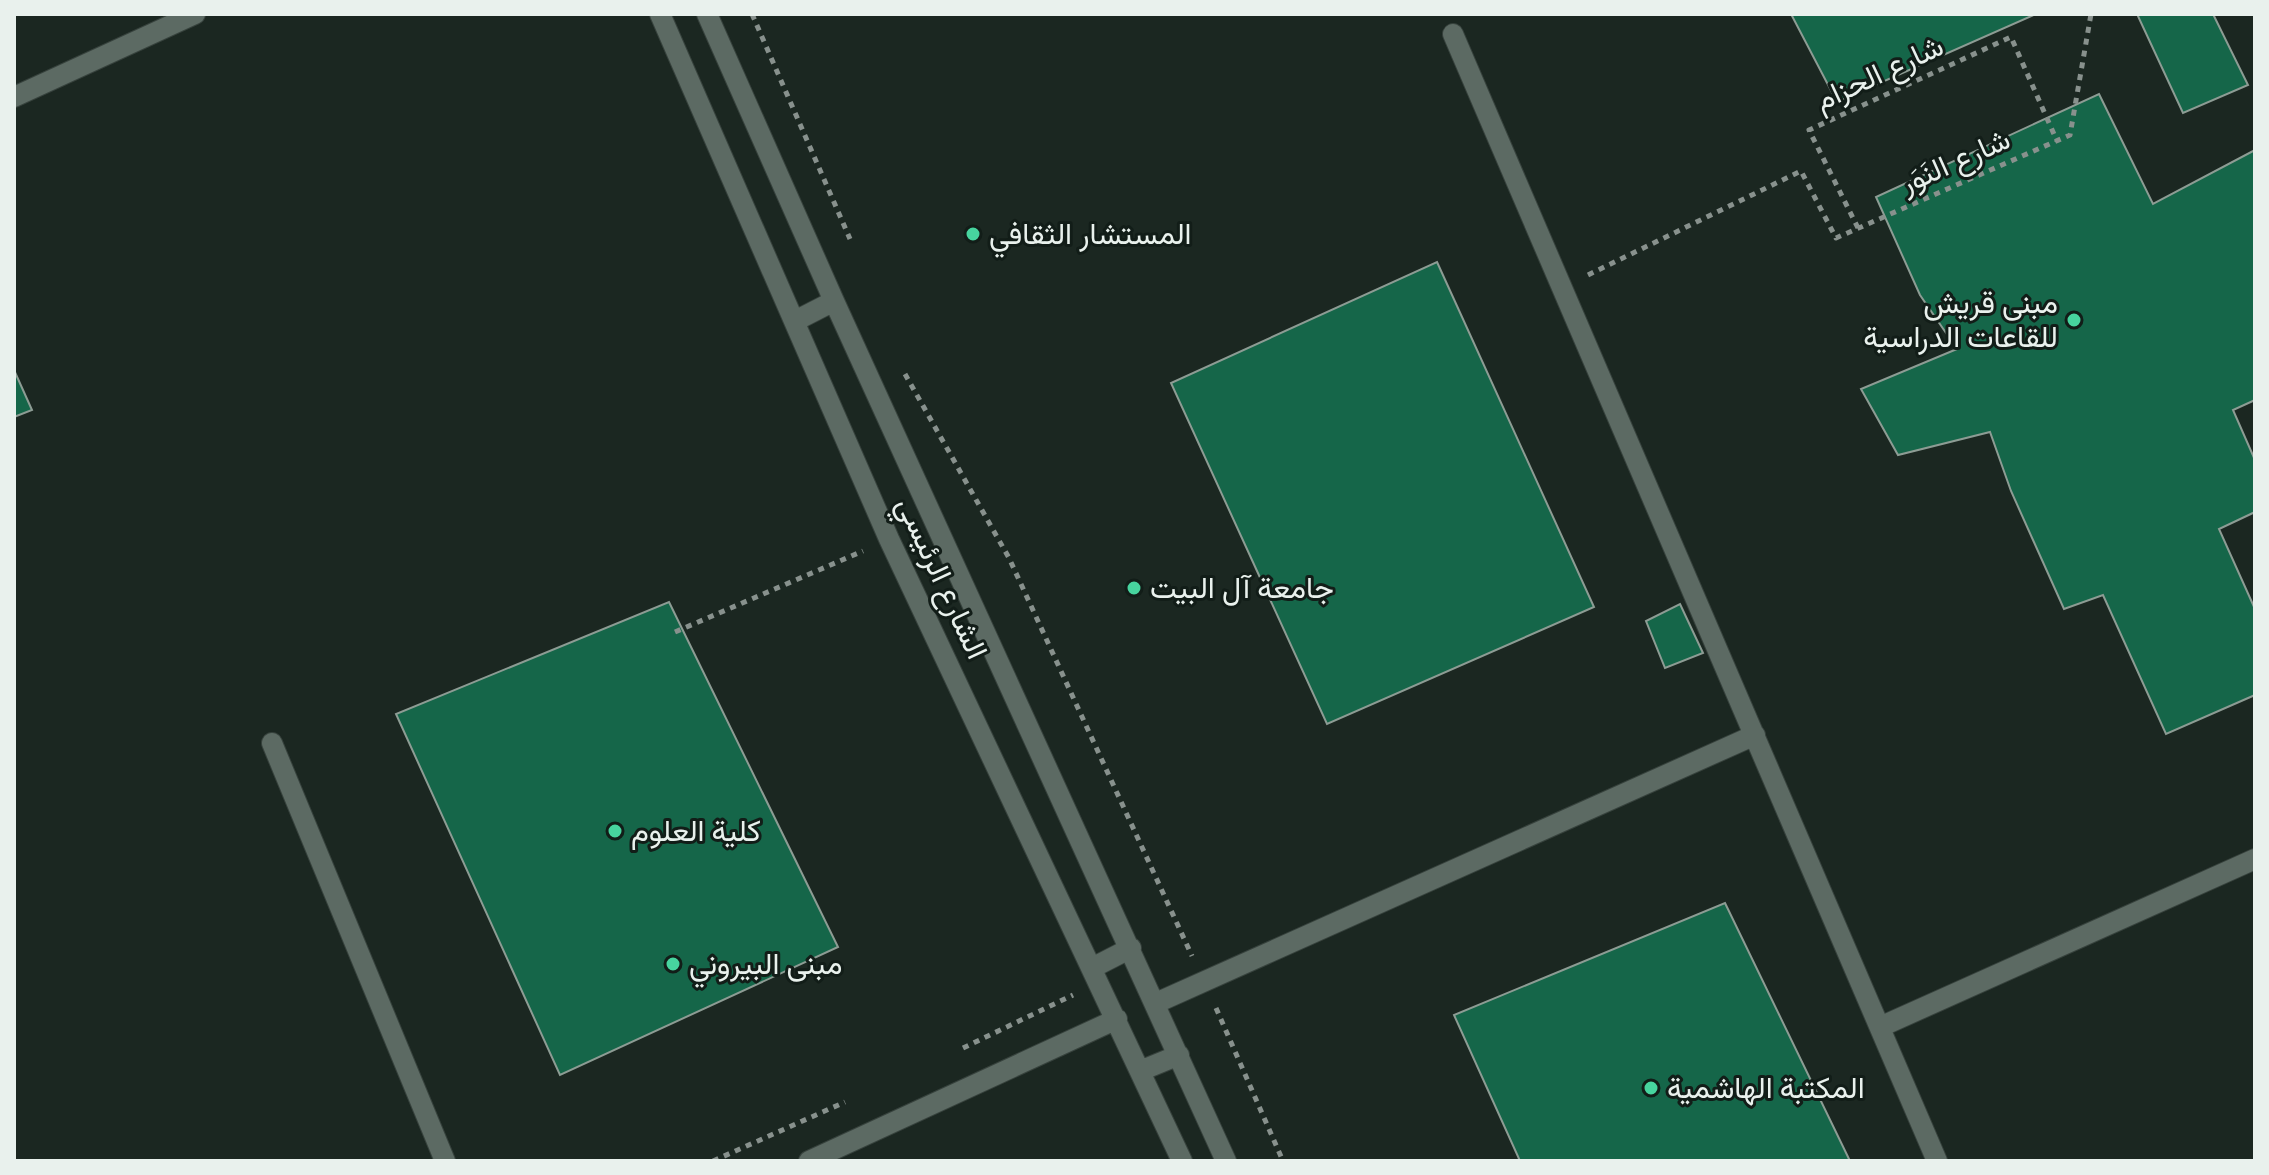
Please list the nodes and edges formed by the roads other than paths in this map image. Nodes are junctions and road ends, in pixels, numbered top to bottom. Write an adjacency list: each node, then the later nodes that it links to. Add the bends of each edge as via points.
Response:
1 (195, 14): 5 (street)
2 (660, 14): 7 (street, الشارع الرئيسي)
3 (707, 14): 6 (street, الشارع الرئيسي)
4 (1453, 34): 8 (street)
5 (14, 97)
6 (834, 301): 7 (street); 11 (street, الشارع الرئيسي)
7 (795, 321): 12 (street, الشارع الرئيسي, via 889,539)
8 (1755, 735): 13 (street); 15 (street)
9 (272, 743): 18 (street)
10 (2255, 859): 15 (street)
11 (1131, 948): 12 (street); 13 (street, الشارع الرئيسي)
12 (1096, 975): 14 (street, الشارع الرئيسي)
13 (1156, 1003): 16 (street, الشارع الرئيسي)
14 (1117, 1019): 17 (street, الشارع الرئيسي); 19 (street)
15 (1880, 1027): 22 (street)
16 (1179, 1055): 17 (street); 21 (street, الشارع الرئيسي)
17 (1140, 1071): 20 (street, الشارع الرئيسي)
18 (445, 1161)
19 (809, 1161)
20 (1182, 1161)
21 (1226, 1161)
22 (1937, 1161)

